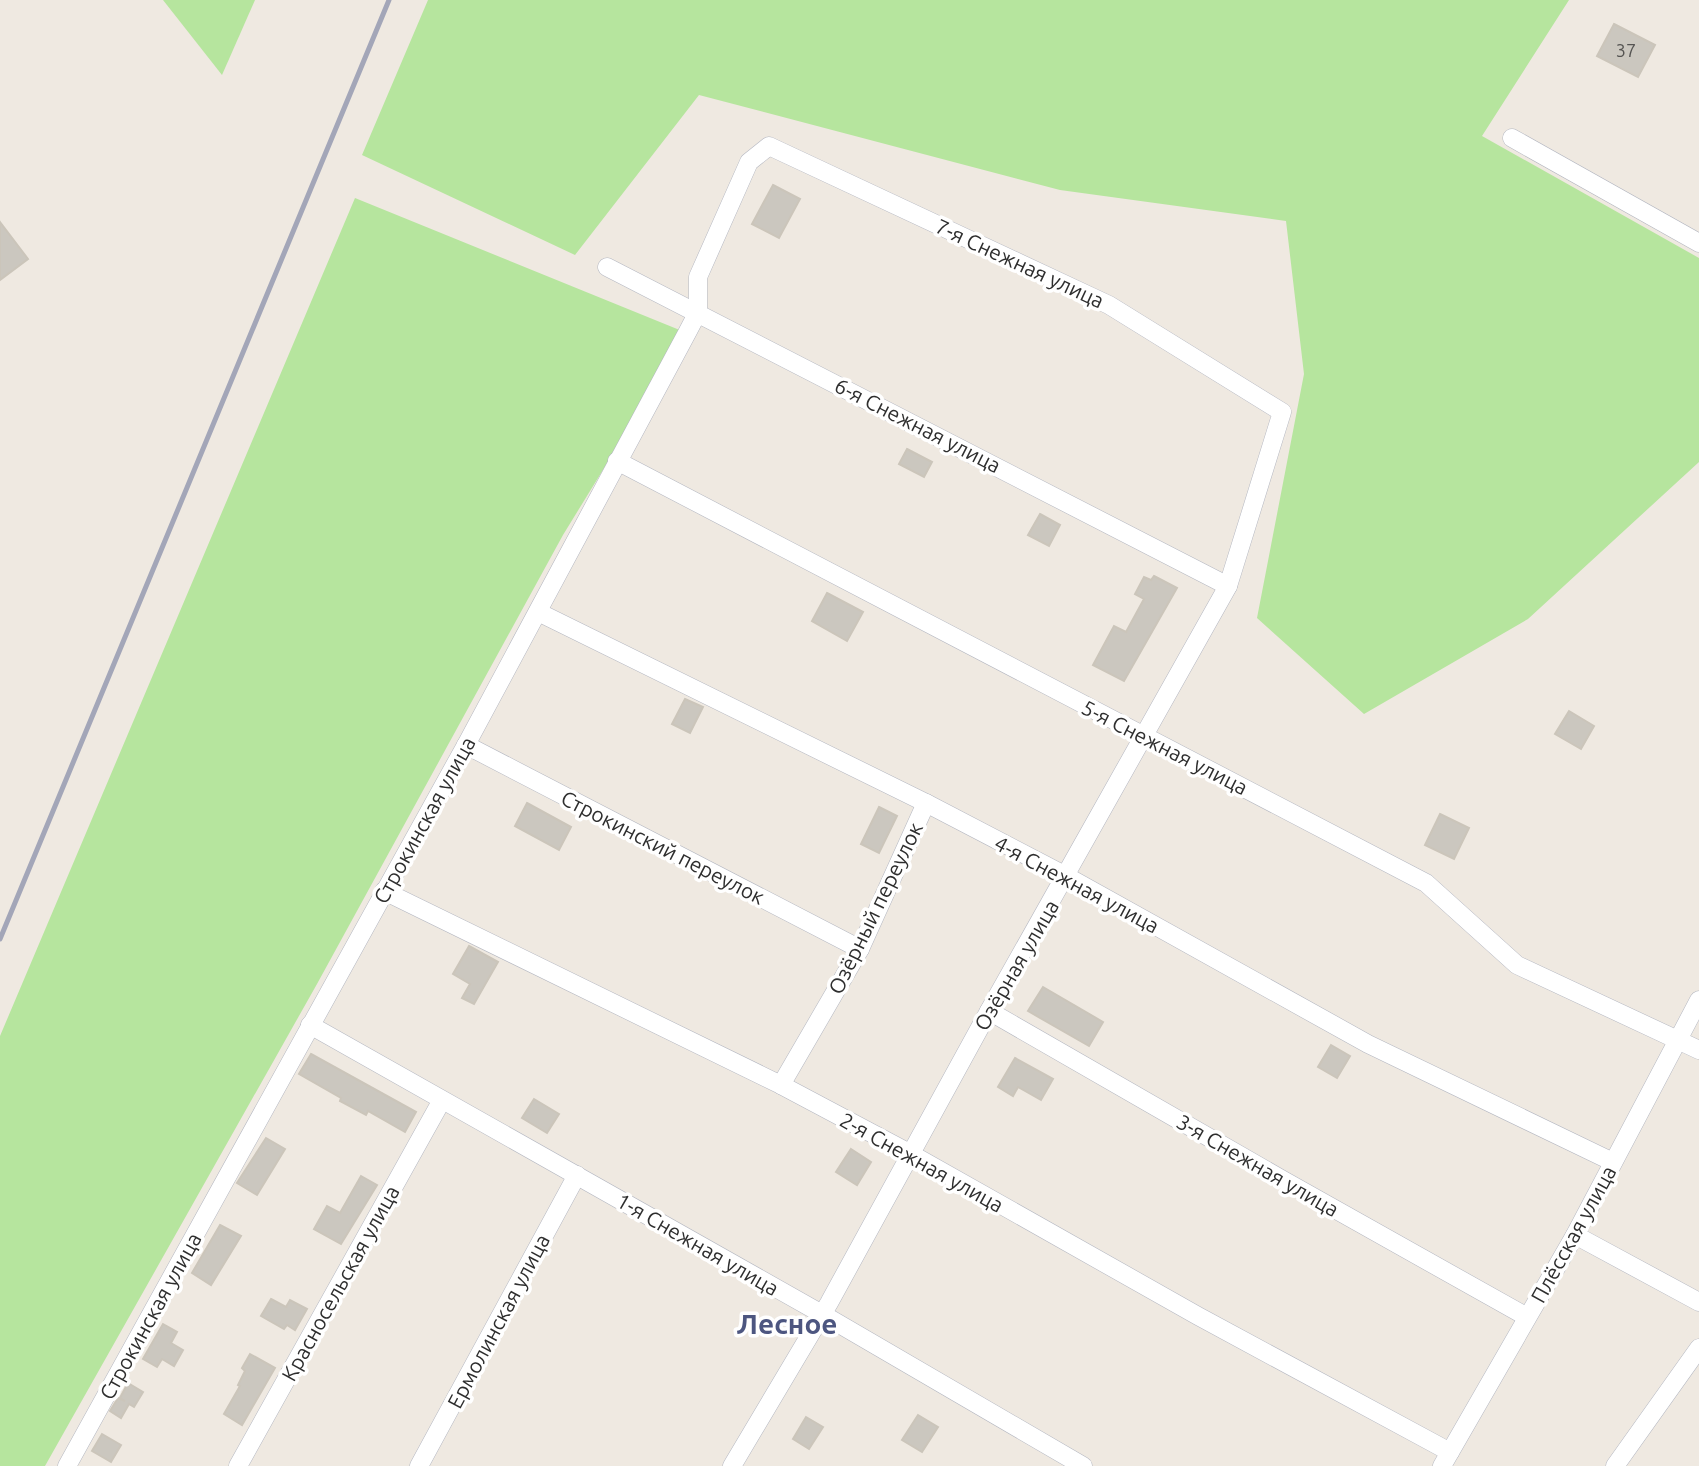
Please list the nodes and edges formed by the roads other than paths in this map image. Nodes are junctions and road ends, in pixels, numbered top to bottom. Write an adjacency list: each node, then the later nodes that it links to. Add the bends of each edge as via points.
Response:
1 (1512, 138): 3 (street)
2 (749, 162): 5 (street, Строкинская улица, via 698,277); 6 (street, 7-я Снежная улица, via 769,146 832,175 1109,305)
3 (1699, 243)
4 (607, 267): 5 (street, 6-я Снежная улица)
5 (698, 312): 7 (street, Строкинская улица); 8 (street, 6-я Снежная улица)
6 (1282, 412): 8 (street, Озёрная улица)
7 (617, 461): 9 (street, Строкинская улица); 10 (street, 5-я Снежная улица)
8 (1228, 586): 10 (street, Озёрная улица)
9 (538, 612): 11 (street, Строкинская улица); 12 (street, 4-я Снежная улица)
10 (1144, 736): 13 (street, Озёрная улица); 19 (street, 5-я Снежная улица, via 1426,883 1517,965)
11 (467, 745): 14 (street, Строкинская улица); 15 (street, Строкинский переулок)
12 (926, 803): 13 (street, 4-я Снежная улица); 15 (street, Озёрный переулок)
13 (1066, 876): 17 (street, Озёрная улица); 24 (street, 4-я Снежная улица, via 1368,1044)
14 (384, 891): 18 (street, Строкинская улица); 21 (street, 2-я Снежная улица)
15 (860, 949): 21 (street, Озёрный переулок)
16 (1699, 1000): 19 (street, Плёсская улица)
17 (989, 1011): 23 (street, Озёрная улица); 29 (street, 3-я Снежная улица)
18 (310, 1025): 22 (street, 1-я Снежная улица); 33 (street, Строкинская улица)
19 (1677, 1038): 20 (street, 5-я Снежная улица); 24 (street, Плёсская улица)
20 (1699, 1049)
21 (781, 1085): 23 (street, 2-я Снежная улица)
22 (442, 1100): 25 (street, 1-я Снежная улица); 34 (street, Красносельская улица)
23 (911, 1154): 28 (street, Озёрная улица); 31 (street, 2-я Снежная улица)
24 (1613, 1162): 26 (street, Плёсская улица)
25 (577, 1175): 28 (street, 1-я Снежная улица); 35 (street, Ермолинская улица)
26 (1575, 1235): 27 (street); 29 (street, Плёсская улица)
27 (1699, 1302)
28 (822, 1314): 32 (street, 1-я Снежная улица); 36 (street, Озёрная улица)
29 (1527, 1317): 31 (street, Плёсская улица)
30 (1699, 1348): 38 (street)
31 (1446, 1459)
32 (1058, 1460): 37 (street, 1-я Снежная улица)
33 (69, 1465)
34 (239, 1466)
35 (419, 1466)
36 (732, 1466)
37 (1083, 1466)
38 (1615, 1466)

